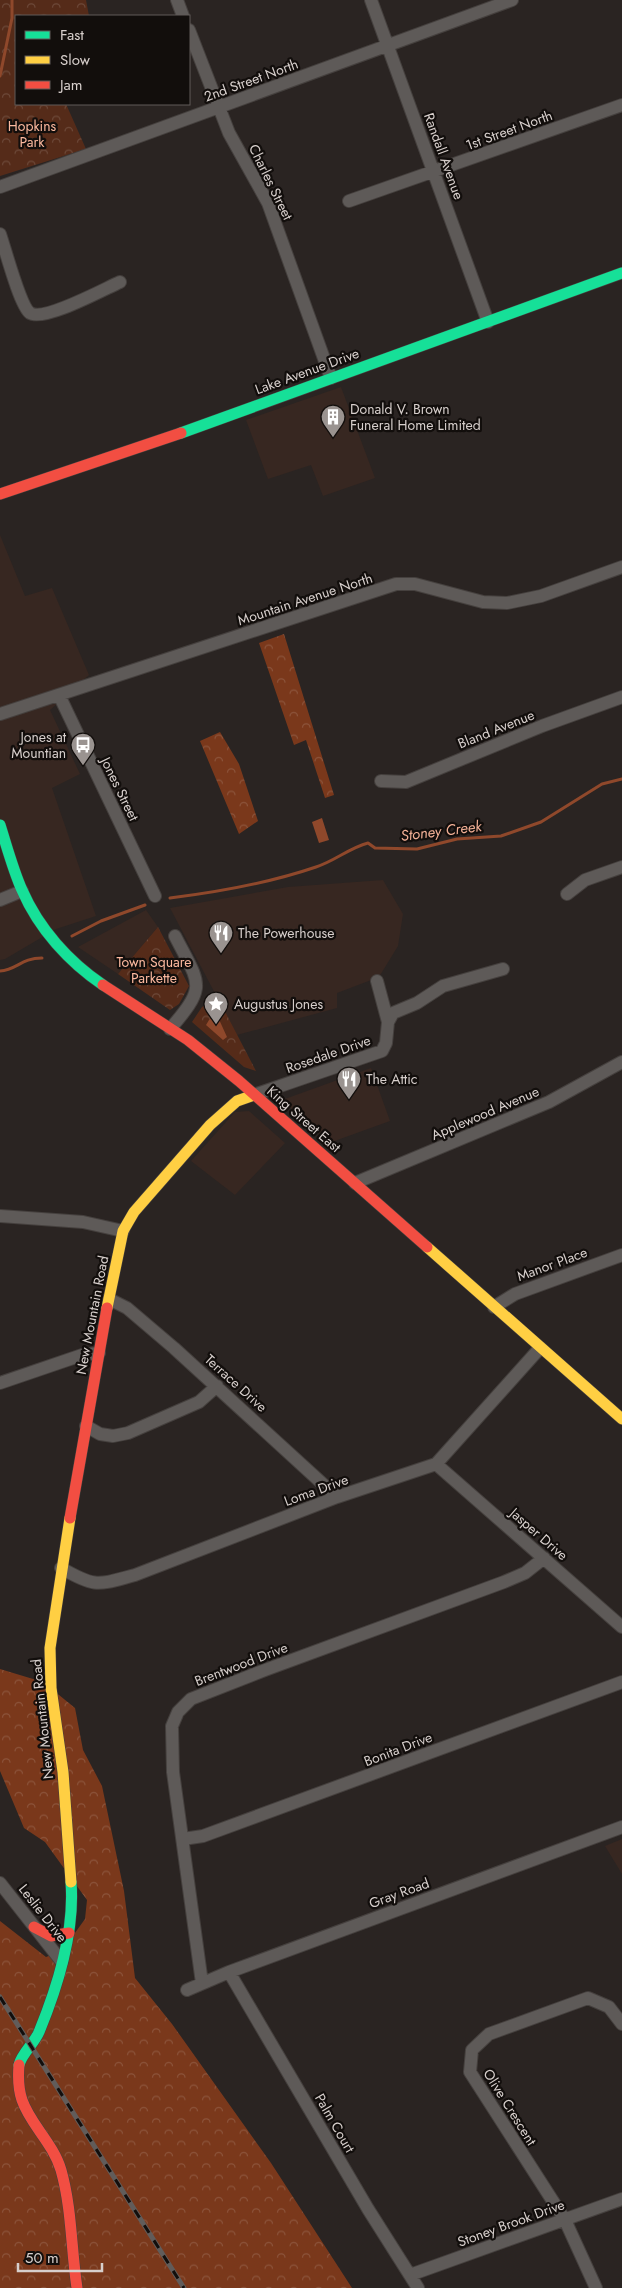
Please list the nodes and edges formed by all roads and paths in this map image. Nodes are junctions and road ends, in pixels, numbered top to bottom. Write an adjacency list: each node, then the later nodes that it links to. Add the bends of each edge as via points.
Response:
1 (177, 0): 4 (street)
2 (371, 0): 6 (street, Randall Avenue)
3 (512, 0): 6 (street, 2nd Street North)
4 (183, 15)
5 (190, 33): 8 (street, Charles Street)
6 (388, 45): 8 (street, 2nd Street North); 9 (street, Randall Avenue)
7 (622, 105): 9 (street, 1st Street North)
8 (218, 108): 10 (street, 2nd Street North); 16 (street, Charles Street, via 268,203)
9 (434, 172): 11 (street, 1st Street North); 15 (street, Randall Avenue)
10 (0, 187)
11 (349, 201)
12 (0, 234): 14 (street, via 22,302 29,312 38,315 52,313)
13 (622, 273): 15 (main road, Lake Avenue Drive)
14 (120, 282)
15 (488, 322): 16 (main road, Lake Avenue Drive)
16 (331, 378): 17 (main road, Lake Avenue Drive, via 112,458)
17 (0, 494)
18 (622, 567): 19 (street, Mountain Avenue North, via 541,596 507,603 483,602 415,584 396,584)
19 (58, 695): 21 (street, Mountain Avenue North); 27 (street, Jones Street)
20 (622, 697): 22 (street, Bland Avenue, via 406,782)
21 (0, 714)
22 (381, 781)
23 (0, 825): 25 (main road, King Street East)
24 (622, 868): 26 (street, via 585,880)
25 (22, 891): 28 (street); 33 (main road, King Street East, via 50,938 87,974)
26 (567, 894)
27 (154, 896)
28 (0, 900)
29 (175, 936): 33 (street, via 197,978 197,988 193,1001)
30 (503, 969): 32 (street, via 443,986 417,1003 393,1013)
31 (377, 981): 32 (street)
32 (388, 1022): 35 (street, Rosedale Drive, via 382,1051)
33 (170, 1029): 35 (main road, King Street East)
34 (622, 1062): 36 (street, Applewood Avenue, via 549,1102)
35 (254, 1095): 36 (main road, King Street East); 38 (main road, New Mountain Road, via 237,1101 210,1125 139,1206)
36 (355, 1183): 41 (main road, King Street East)
37 (0, 1216): 38 (street, via 83,1222)
38 (123, 1231): 40 (main road, New Mountain Road)
39 (622, 1254): 41 (street, Manor Place, via 515,1294)
40 (109, 1299): 43 (main road, New Mountain Road); 45 (street, Terrace Drive, via 127,1308)
41 (494, 1307): 42 (main road, King Street East)
42 (540, 1348): 46 (main road, King Street East); 48 (street, Loma Drive)
43 (99, 1353): 44 (street, via 82,1355); 47 (main road, New Mountain Road)
44 (0, 1383)
45 (217, 1386): 47 (street, via 198,1402 128,1433 100,1434); 49 (street, Terrace Drive)
46 (622, 1419)
47 (86, 1426): 51 (main road, New Mountain Road)
48 (436, 1464): 49 (street, Loma Drive); 50 (street, Jasper Drive)
49 (337, 1497): 51 (street, Loma Drive, via 135,1575 105,1583 88,1583)
50 (544, 1558): 52 (street, Jasper Drive); 55 (street, Brentwood Drive, via 525,1573 504,1582 191,1699 178,1712 172,1726 173,1772)
51 (61, 1568): 58 (main road, New Mountain Road, via 50,1648 51,1688 63,1772 73,1908)
52 (622, 1627)
53 (622, 1682): 55 (street, Bonita Drive, via 203,1836)
54 (622, 1827): 60 (street, Gray Road)
55 (183, 1838): 61 (street, Brentwood Drive)
56 (0, 1883): 57 (street, Leslie Drive)
57 (34, 1926): 58 (main road, via 51,1936); 59 (street, Leslie Drive)
58 (69, 1933): 59 (main road, New Mountain Road)
59 (62, 1962): 67 (main road, New Mountain Road, via 38,2034 19,2063 18,2083 22,2101 55,2153 61,2170 71,2218 71,2251)
60 (228, 1972): 61 (street, Gray Road); 66 (street, Palm Court)
61 (202, 1983): 62 (street, Gray Road)
62 (187, 1990)
63 (622, 2024): 65 (street, Olive Crescent, via 609,2007 588,1998 489,2034 472,2050 470,2072)
64 (622, 2199): 65 (street, Stoney Brook Drive)
65 (565, 2220): 66 (street, Stoney Brook Drive); 69 (street, Olive Crescent)
66 (410, 2275): 68 (street, Palm Court)
67 (77, 2288)
68 (418, 2288)
69 (596, 2288)

